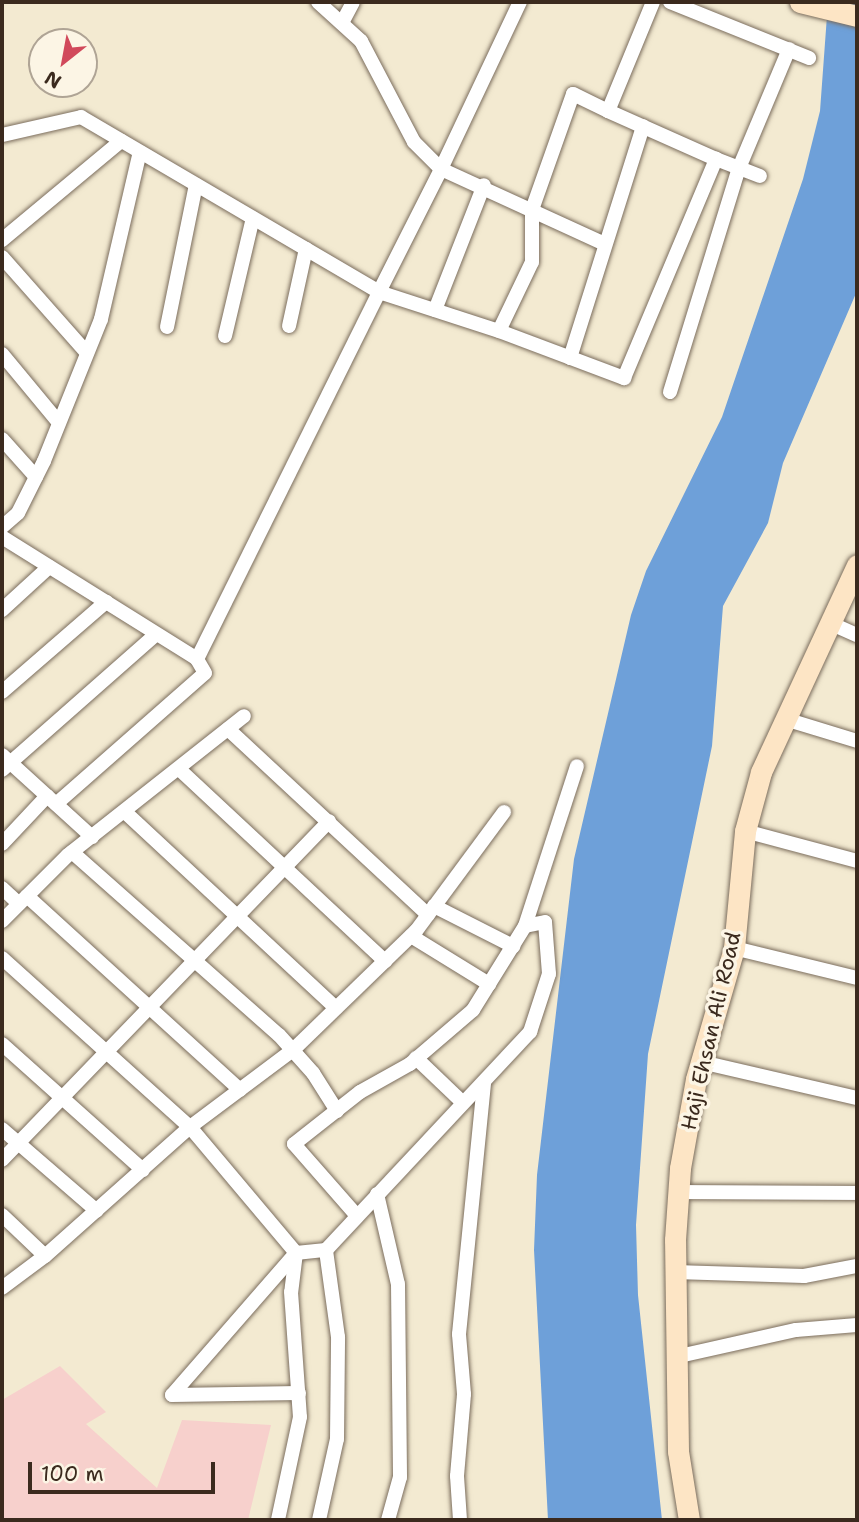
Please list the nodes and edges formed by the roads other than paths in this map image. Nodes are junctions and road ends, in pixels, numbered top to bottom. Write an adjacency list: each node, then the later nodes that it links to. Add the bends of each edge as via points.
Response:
1 (318, 2): 8 (street)
2 (353, 2): 8 (street)
3 (520, 2): 18 (street)
4 (653, 2): 11 (street)
5 (670, 2): 9 (street)
6 (806, 3): 7 (street)
7 (857, 16)
8 (343, 21): 18 (street, via 361,41 414,142)
9 (789, 50): 10 (street); 17 (street)
10 (809, 58)
11 (608, 111): 12 (street); 22 (street, via 573,94)
12 (643, 126): 16 (street); 25 (street)
13 (2, 135): 14 (street, via 81,117)
14 (121, 141): 15 (street); 24 (street)
15 (140, 152): 20 (street); 34 (street, via 101,319)
16 (716, 159): 17 (street); 36 (street, via 624,378)
17 (739, 168): 19 (street); 37 (street)
18 (441, 169): 21 (street); 28 (street)
19 (760, 176)
20 (196, 185): 23 (street); 31 (street)
21 (484, 185): 22 (street); 29 (street)
22 (533, 210): 25 (street); 32 (street, via 531,261)
23 (253, 218): 26 (street); 33 (street)
24 (2, 240)
25 (603, 243): 36 (street)
26 (306, 249): 28 (street); 30 (street)
27 (2, 257): 34 (street)
28 (379, 292): 29 (street); 50 (street)
29 (435, 310): 32 (street)
30 (289, 326)
31 (167, 327)
32 (499, 331): 36 (street)
33 (225, 336)
34 (87, 353): 38 (street)
35 (2, 354): 38 (street)
36 (570, 358)
37 (670, 392)
38 (59, 423): 40 (street)
39 (2, 439): 40 (street)
40 (36, 477): 41 (street, via 18,513)
41 (2, 527)
42 (2, 537): 44 (street)
43 (857, 565): 47 (street, Haji Ehsan Ali Road)
44 (49, 567): 45 (street); 46 (street)
45 (106, 602): 48 (street); 51 (street)
46 (2, 610)
47 (832, 624): 49 (street); 53 (street, Haji Ehsan Ali Road)
48 (156, 634): 50 (street); 56 (street)
49 (857, 635)
50 (197, 659): 59 (street, via 205,673)
51 (2, 692)
52 (244, 716): 54 (street)
53 (785, 719): 55 (street); 63 (street, Haji Ehsan Ali Road, via 761,772)
54 (228, 729): 58 (street); 62 (street)
55 (857, 741)
56 (4, 762): 59 (street)
57 (577, 766): 74 (street)
58 (179, 769): 60 (street); 68 (street)
59 (52, 800): 64 (street); 65 (street)
60 (125, 812): 64 (street); 72 (street)
61 (504, 812): 71 (street)
62 (329, 821): 68 (street); 71 (street)
63 (745, 831): 67 (street); 77 (street, Haji Ehsan Ali Road)
64 (92, 837): 66 (street)
65 (2, 844)
66 (72, 852): 70 (street); 79 (street)
67 (857, 861)
68 (283, 867): 72 (street); 80 (street)
69 (2, 888): 70 (street)
70 (23, 900): 73 (street); 83 (street)
71 (431, 910): 75 (street); 76 (street)
72 (236, 914): 79 (street); 84 (street)
73 (2, 920)
74 (526, 926): 76 (street); 90 (street, via 545,922 549,974 530,1032)
75 (411, 936): 80 (street); 82 (street)
76 (513, 946): 82 (street)
77 (734, 948): 81 (street); 89 (street, Haji Ehsan Ali Road)
78 (2, 958): 87 (street)
79 (191, 960): 83 (street); 86 (street)
80 (385, 961): 84 (street)
81 (857, 978)
82 (489, 984): 88 (street, via 473,1010)
83 (146, 1008): 87 (street); 91 (street)
84 (336, 1008): 86 (street)
85 (2, 1044): 93 (street)
86 (293, 1050): 91 (street); 95 (street)
87 (104, 1052): 93 (street); 96 (street)
88 (416, 1058): 94 (street); 95 (street)
89 (701, 1062): 92 (street); 101 (street, Haji Ehsan Ali Road, via 680,1168)
90 (484, 1082): 94 (street); 119 (street, via 459,1335 464,1394 457,1476)
91 (240, 1090): 96 (street)
92 (857, 1098)
93 (64, 1099): 98 (street); 100 (street)
94 (462, 1102): 103 (street)
95 (337, 1111): 106 (street, via 294,1143)
96 (190, 1127): 100 (street); 108 (street)
97 (2, 1129): 98 (street)
98 (19, 1144): 99 (street); 104 (street)
99 (2, 1160)
100 (142, 1170): 104 (street)
101 (680, 1192): 102 (street); 111 (street, Haji Ehsan Ali Road)
102 (857, 1193)
103 (377, 1195): 106 (street); 118 (street, via 398,1284 400,1477)
104 (97, 1211): 109 (street)
105 (2, 1215): 109 (street)
106 (357, 1216): 107 (street)
107 (326, 1250): 108 (street); 117 (street, via 338,1336 337,1439)
108 (296, 1253): 115 (street, via 292,1292); 115 (street, via 172,1395)
109 (46, 1256): 112 (street)
110 (857, 1266): 111 (street, via 804,1276)
111 (676, 1272): 114 (street, Haji Ehsan Ali Road)
112 (2, 1288)
113 (857, 1325): 114 (street, via 796,1330)
114 (676, 1357): 120 (street, Haji Ehsan Ali Road, via 678,1451)
115 (299, 1392): 116 (street, via 300,1418)
116 (278, 1520)
117 (319, 1520)
118 (388, 1520)
119 (460, 1520)
120 (689, 1520)

